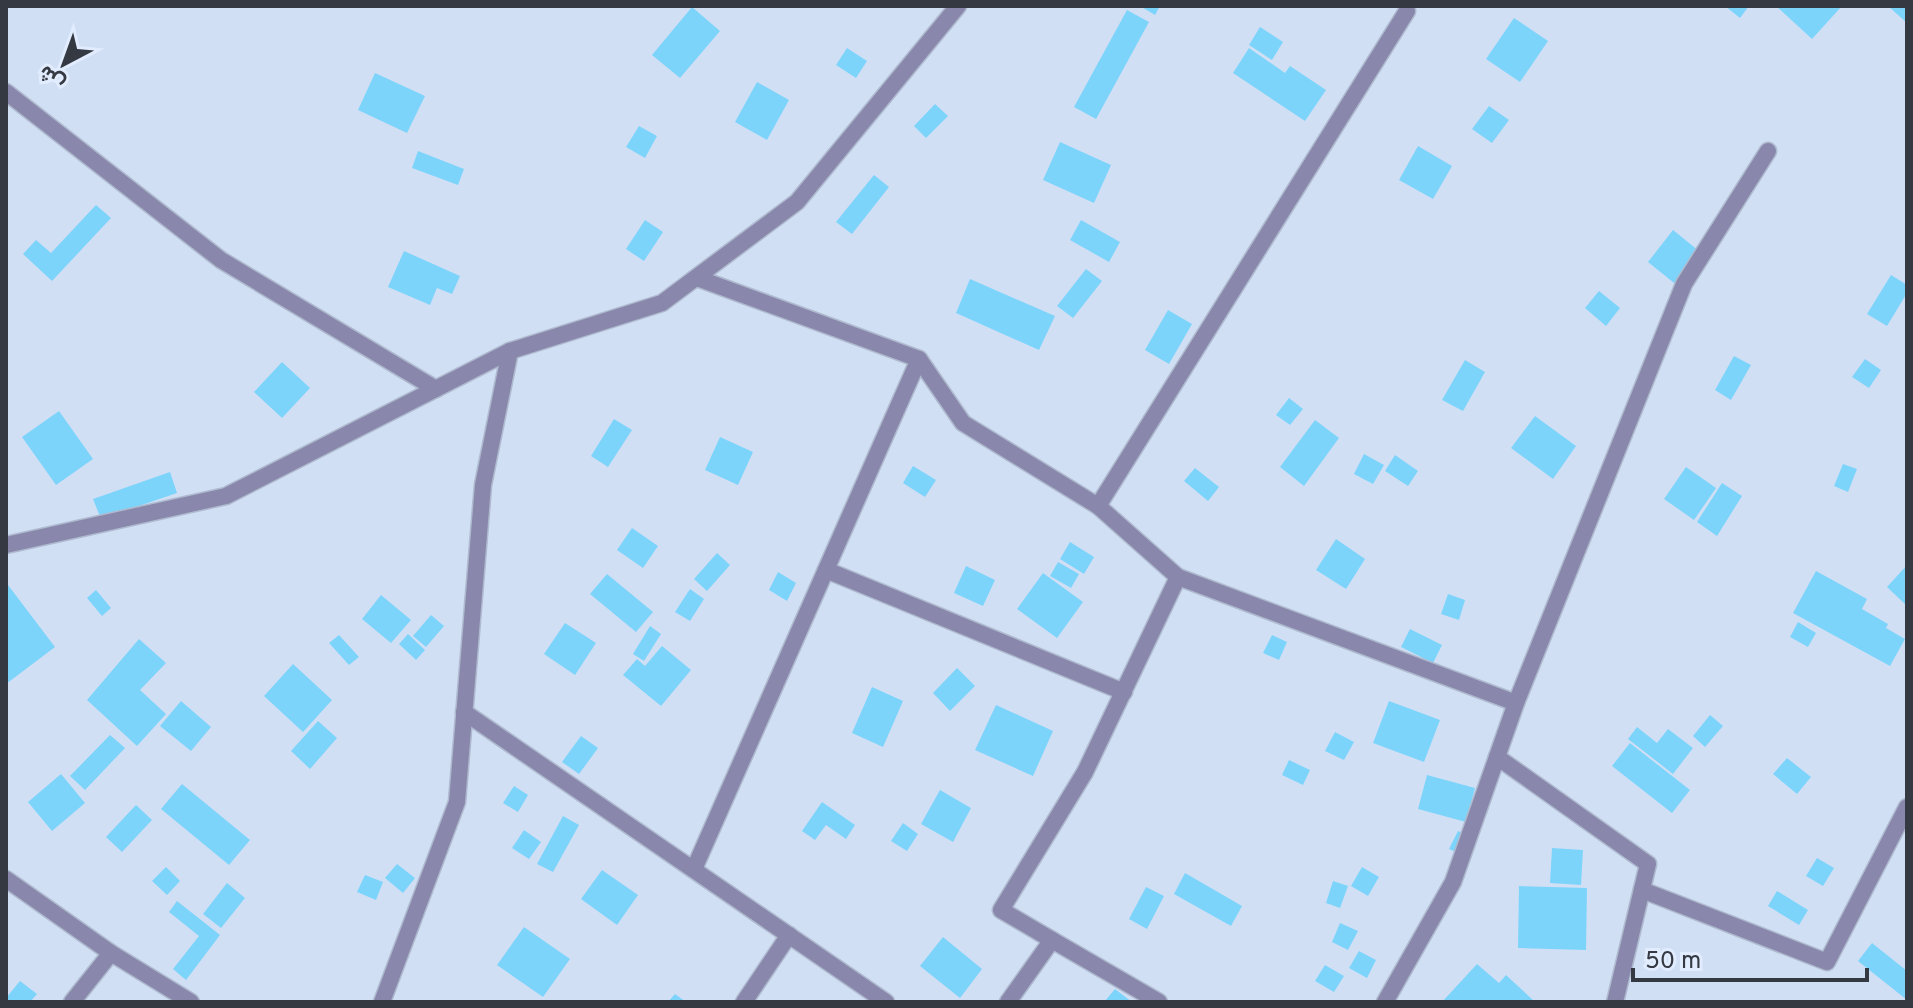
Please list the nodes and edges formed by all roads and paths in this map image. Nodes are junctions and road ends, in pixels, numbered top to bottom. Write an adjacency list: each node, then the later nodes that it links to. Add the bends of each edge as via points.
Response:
1 (958, 6): 5 (street, via 797,202)
2 (1407, 11): 9 (street)
3 (6, 92): 8 (street, via 221,260)
4 (1768, 151): 14 (street, via 1684,284)
5 (697, 278): 6 (street, via 662,303); 7 (street)
6 (510, 351): 8 (street); 15 (street, via 483,485)
7 (919, 359): 9 (street, via 963,423); 11 (street)
8 (436, 389): 10 (street, via 226,496)
9 (1098, 506): 12 (street)
10 (6, 545)
11 (826, 570): 13 (street); 18 (street)
12 (1178, 577): 13 (street); 14 (street)
13 (1124, 692): 22 (street, via 1085,772 1001,910)
14 (1516, 703): 16 (street)
15 (464, 712): 18 (street); 26 (street, via 457,802)
16 (1497, 757): 20 (street, via 1648,864); 31 (street, via 1453,882)
17 (1907, 807): 20 (street, via 1827,962)
18 (694, 869): 21 (street)
19 (6, 879): 23 (street)
20 (1642, 890): 32 (street)
21 (789, 935): 27 (street); 28 (street)
22 (1052, 940): 29 (street); 30 (street)
23 (111, 953): 24 (street); 25 (street)
24 (72, 1002)
25 (191, 1002)
26 (382, 1002)
27 (744, 1002)
28 (886, 1002)
29 (1008, 1002)
30 (1159, 1002)
31 (1385, 1002)
32 (1615, 1002)

